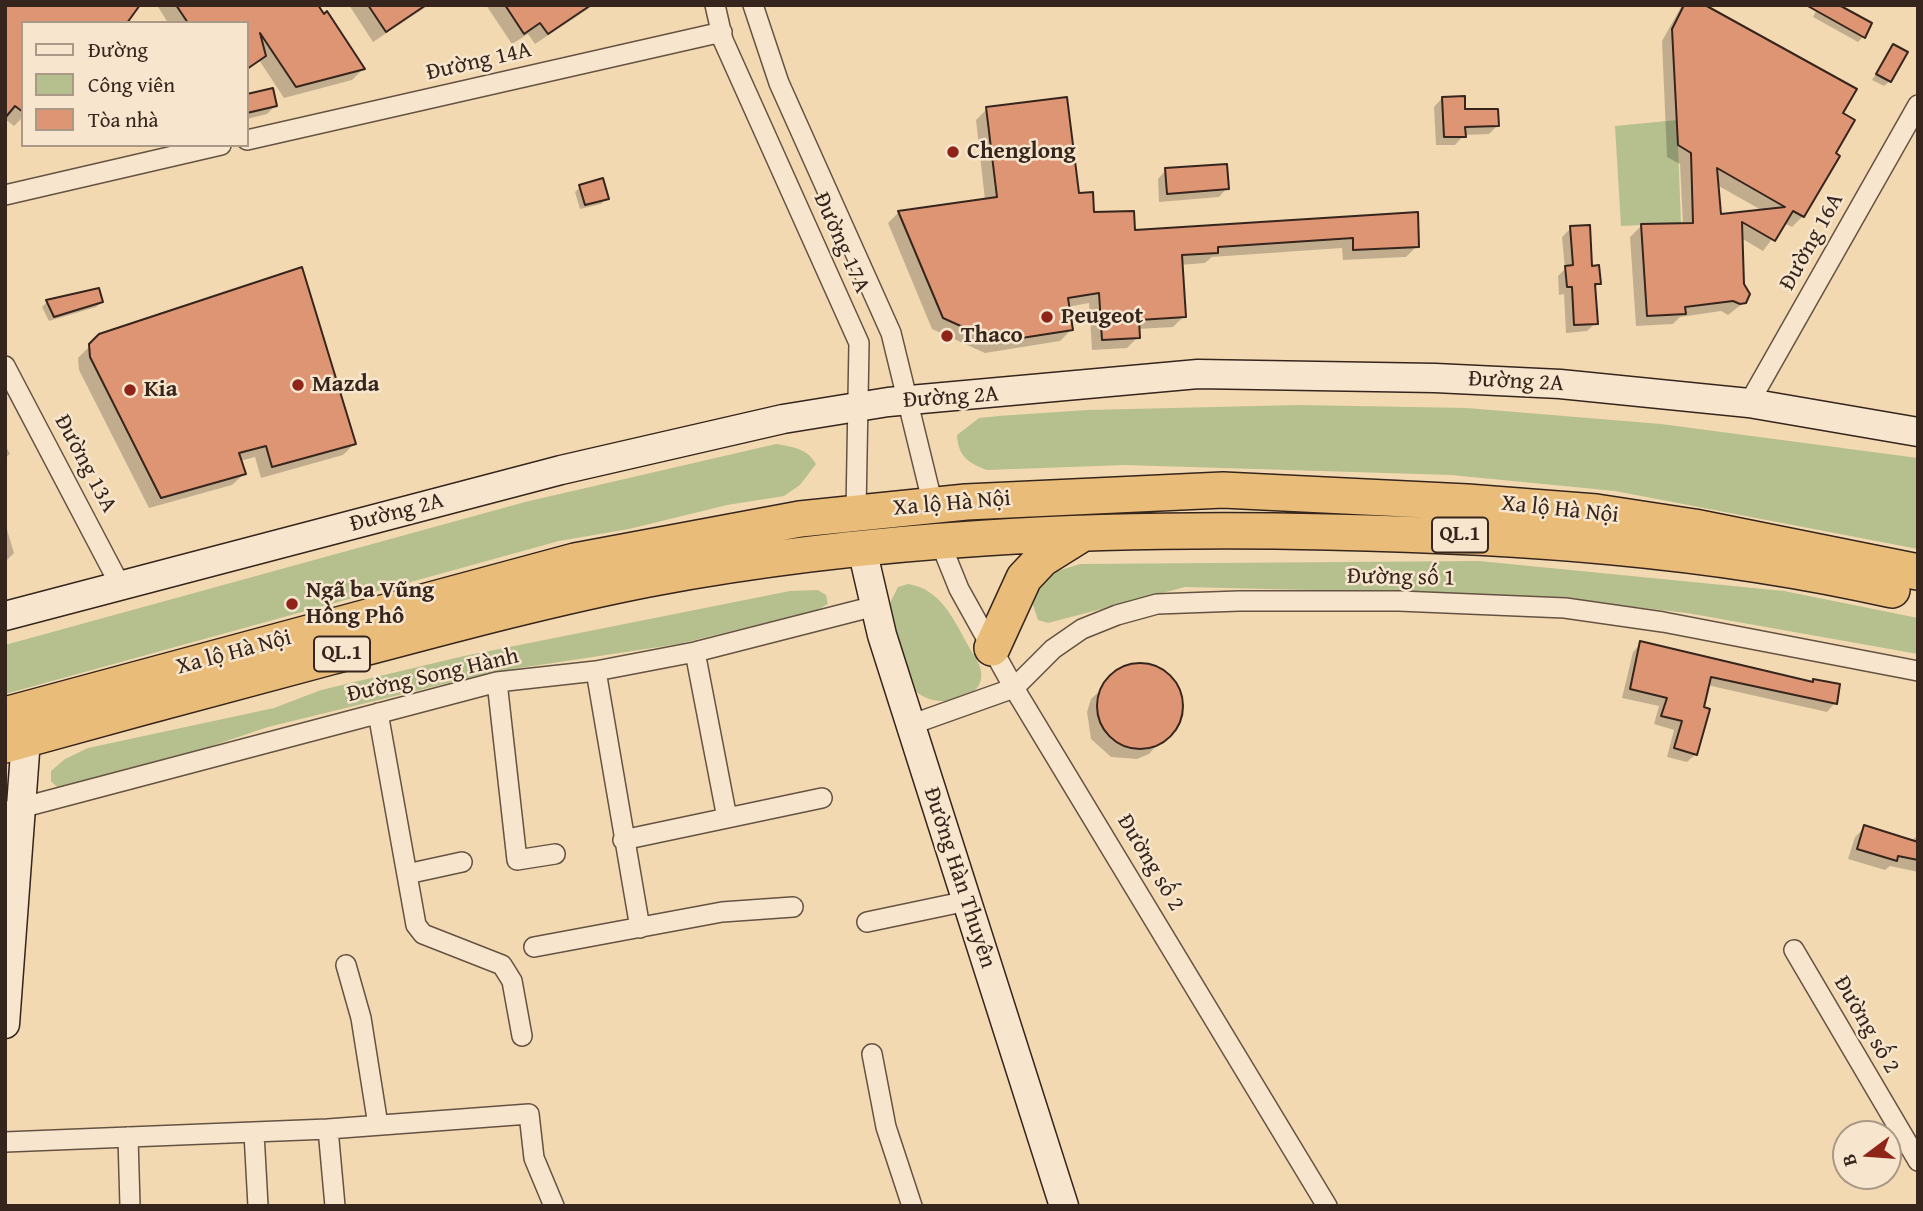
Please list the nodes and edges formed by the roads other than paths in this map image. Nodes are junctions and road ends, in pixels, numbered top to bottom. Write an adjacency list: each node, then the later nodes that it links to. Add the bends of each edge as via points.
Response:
1 (715, 5): 3 (street, Đường 17A)
2 (753, 5): 9 (street, Đường 17A, via 779,83 891,333)
3 (722, 32): 5 (street, Đường 14A); 11 (street, Đường 17A, via 859,344)
4 (1918, 105): 10 (street, Đường 16A)
5 (248, 139)
6 (212, 147): 7 (street)
7 (5, 195)
8 (5, 366): 19 (street, Đường 13A)
9 (908, 401): 10 (street, Đường 2A, via 1223,373 1560,384); 11 (street, Đường 2A); 13 (street, Đường 17A)
10 (1749, 403): 12 (street, Đường 2A)
11 (859, 406): 14 (street, Đường 17A); 19 (street, Đường 2A, via 561,470)
12 (1918, 432)
13 (933, 505): 14 (highway, Xa lộ Hà Nội / QL.1); 16 (highway); 18 (highway, Xa lộ Hà Nội / QL.1, via 1223,490 1427,499 1597,512)
14 (856, 512): 17 (highway); 31 (highway, Xa lộ Hà Nội / QL.1, via 575,561)
15 (1084, 533): 16 (highway, Xa lộ Hà Nội / QL.1); 20 (highway, Xa lộ Hà Nội / QL.1, via 1236,530 1474,535 1581,543 1704,558); 23 (highway, via 1042,559 1024,578)
16 (940, 542): 17 (highway, Xa lộ Hà Nội / QL.1); 23 (street, Đường số 2, via 959,589)
17 (862, 549): 21 (street, Đường Hàn Thuyên); 31 (highway, Xa lộ Hà Nội / QL.1, via 649,579 523,606)
18 (1918, 572)
19 (120, 585): 22 (street, Đường 2A)
20 (1918, 596)
21 (875, 606): 24 (street, Đường Song Hành); 30 (street, Đường Hàn Thuyên)
22 (5, 616)
23 (992, 648): 28 (street, Đường số 2)
24 (695, 652): 25 (street, Đường Song Hành); 34 (street)
25 (596, 671): 27 (street, Đường Song Hành); 35 (street)
26 (1918, 671): 28 (street, Đường số 1, via 1565,608 1239,601 1157,604 1117,615 1063,642)
27 (497, 682): 29 (street, Đường Song Hành); 36 (street, via 517,860)
28 (1014, 688): 30 (street, Đường số 1); 61 (street, Đường số 2)
29 (377, 713): 33 (street, Đường Song Hành); 38 (street)
30 (910, 725): 39 (street, Đường Hàn Thuyên)
31 (12, 733): 33 (street)
32 (821, 798): 34 (street)
33 (13, 809): 46 (street)
34 (727, 818): 35 (street)
35 (624, 840): 42 (street)
36 (555, 854)
37 (462, 862): 38 (street)
38 (407, 874): 47 (street, via 416,925 423,934 502,965 512,981)
39 (967, 901): 41 (street); 60 (street, Đường Hàn Thuyên)
40 (793, 907): 42 (street, via 722,912)
41 (867, 922)
42 (640, 928): 43 (street)
43 (534, 947)
44 (1794, 950): 54 (street, Đường số 2)
45 (346, 965): 49 (street, via 361,1018)
46 (5, 1024)
47 (522, 1036)
48 (872, 1055): 59 (street, via 886,1127)
49 (377, 1125): 50 (street); 58 (street, via 529,1114 534,1157)
50 (328, 1129): 51 (street); 57 (street)
51 (254, 1133): 52 (street); 56 (street)
52 (128, 1137): 53 (street); 55 (street)
53 (5, 1142)
54 (1918, 1161)
55 (130, 1206)
56 (258, 1206)
57 (335, 1206)
58 (554, 1206)
59 (912, 1206)
60 (1064, 1206)
61 (1327, 1206)

